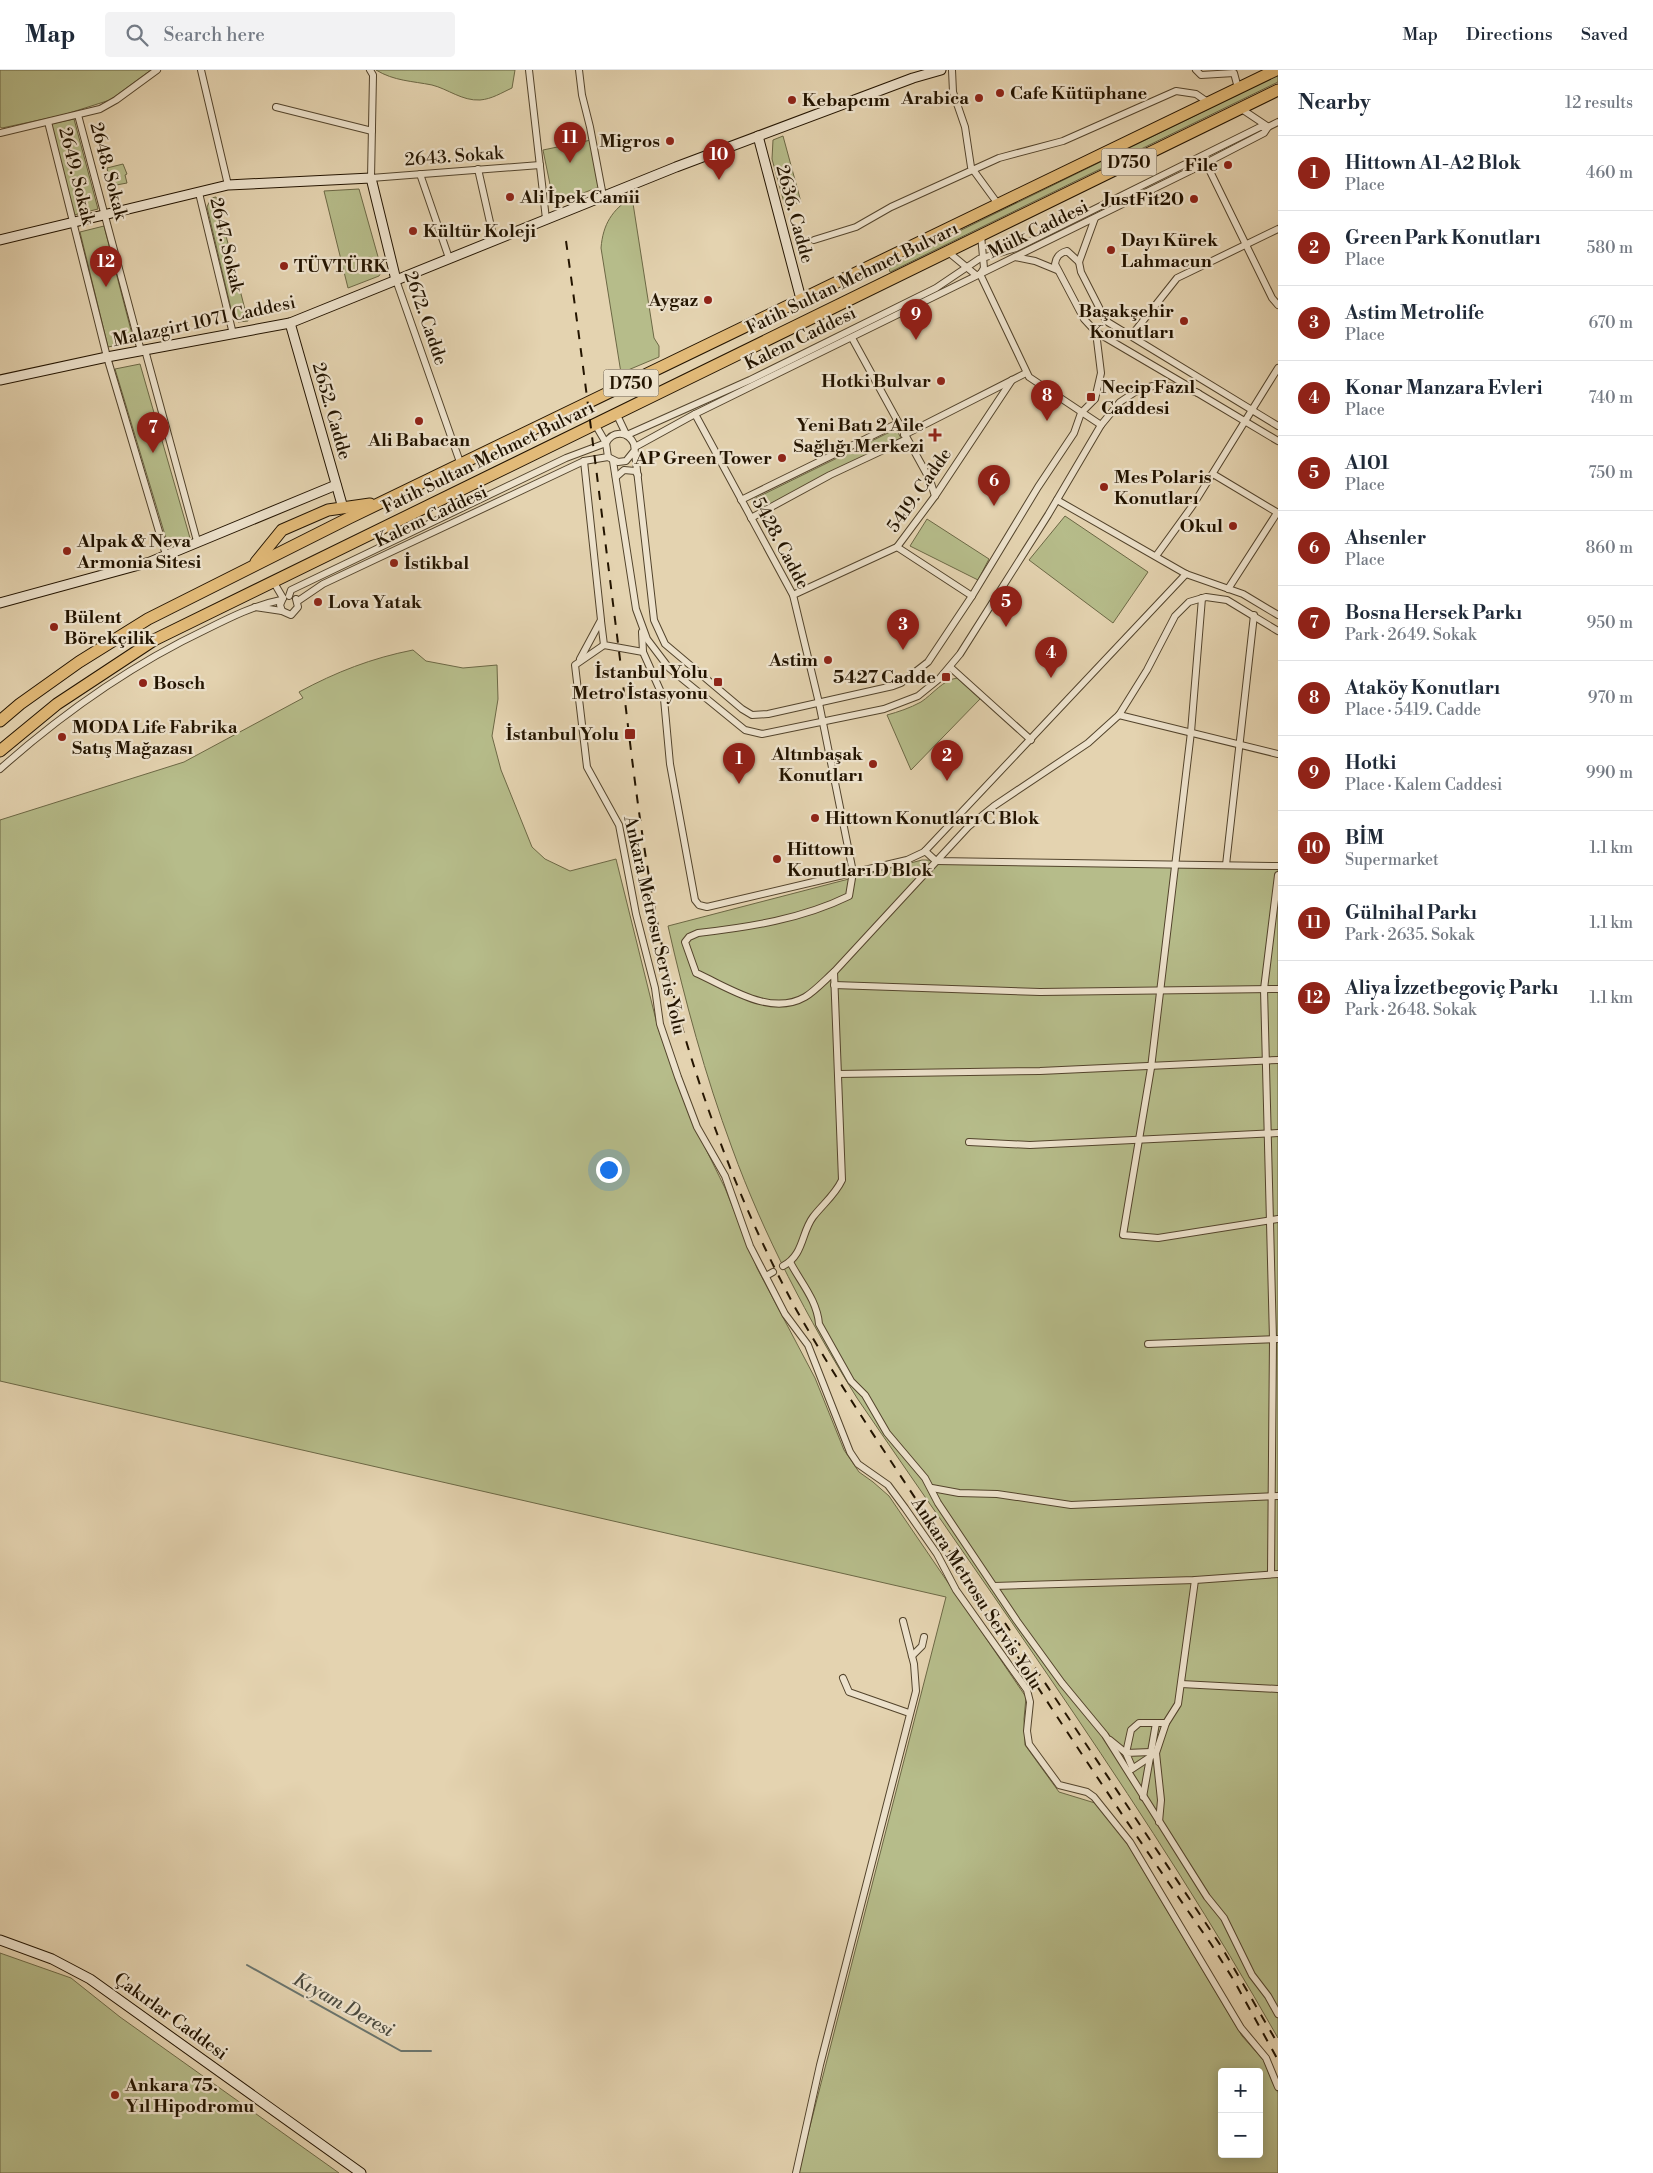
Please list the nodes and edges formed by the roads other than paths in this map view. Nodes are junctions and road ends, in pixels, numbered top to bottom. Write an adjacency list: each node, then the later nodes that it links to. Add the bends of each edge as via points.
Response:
1 (157, 70): 16 (street, via 109,104)
2 (201, 70): 30 (street, 2647. Sokak)
3 (528, 70): 25 (street)
4 (579, 70): 32 (street)
5 (941, 70): 10 (street, Malazgirt 1071 Caddesi)
6 (952, 70): 27 (street, via 953,92 965,127)
7 (1196, 70): 11 (street, via 1201,75 1234,73)
8 (1276, 70): 11 (highway, Fatih Sultan Mehmet Bulvarı / D750)
9 (371, 71): 20 (street)
10 (930, 71): 22 (street, Malazgirt 1071 Caddesi)
11 (1238, 88): 13 (highway, Fatih Sultan Mehmet Bulvarı / D750)
12 (1278, 90): 15 (highway, Fatih Sultan Mehmet Bulvarı / D750)
13 (1209, 103): 27 (street, via 1196,94 1176,91 1064,141 999,158); 33 (highway, Fatih Sultan Mehmet Bulvarı / D750)
14 (276, 106): 20 (street)
15 (1240, 108): 19 (street); 39 (highway, Fatih Sultan Mehmet Bulvarı / D750)
16 (78, 115): 17 (street); 34 (street, 2648. Sokak)
17 (48, 122): 21 (street); 37 (street, 2649. Sokak)
18 (1278, 122): 19 (street, Mülk Caddesi)
19 (1268, 127): 23 (street, Mülk Caddesi, via 1260,127); 24 (street, Mülk Caddesi, via 1264,133)
20 (372, 131): 29 (street)
21 (0, 133)
22 (758, 136): 32 (street, Malazgirt 1071 Caddesi); 53 (street, 2636. Cadde)
23 (1202, 155): 24 (street); 47 (street, Mülk Caddesi, via 1016,248)
24 (1206, 163): 35 (street, Mülk Caddesi); 43 (street)
25 (540, 165): 26 (street, 2643. Sokak); 36 (street)
26 (478, 170): 28 (street, 2643. Sokak); 41 (street)
27 (973, 170): 33 (street); 42 (street, via 891,207 856,227)
28 (420, 174): 29 (street, 2643. Sokak); 46 (street)
29 (371, 178): 30 (street); 52 (street, 2672. Cadde)
30 (228, 185): 31 (street)
31 (199, 193): 34 (street); 57 (street, 2647. Sokak)
32 (603, 196): 36 (street, Malazgirt 1071 Caddesi)
33 (998, 204): 53 (highway, Fatih Sultan Mehmet Bulvarı / D750)
34 (105, 217): 37 (street); 60 (street, 2648. Sokak)
35 (1095, 218): 45 (street, Mülk Caddesi); 48 (street)
36 (546, 219): 41 (street, Malazgirt 1071 Caddesi)
37 (74, 224): 40 (street); 61 (street, 2649. Sokak)
38 (1278, 230): 43 (street)
39 (981, 234): 44 (highway, Fatih Sultan Mehmet Bulvarı / D750); 47 (street)
40 (0, 240)
41 (494, 240): 46 (street, Malazgirt 1071 Caddesi)
42 (814, 240)
43 (1246, 245): 54 (street); 58 (street, via 1177,278)
44 (947, 251): 49 (street); 69 (highway, Fatih Sultan Mehmet Bulvarı / D750)
45 (1015, 256): 50 (street); 51 (street, Mülk Caddesi)
46 (448, 258): 52 (street, Malazgirt 1071 Caddesi)
47 (982, 258): 49 (street, Kalem Caddesi); 51 (street, via 984,268)
48 (1079, 262): 50 (street, via 1073,254 1062,252 1055,258); 58 (street, via 1101,314 1106,321)
49 (967, 266): 51 (street, via 976,275); 76 (street, Kalem Caddesi, via 936,288 750,380)
50 (1057, 270): 56 (street, via 1084,319)
51 (980, 274): 59 (street, Kalem Caddesi); 63 (street)
52 (396, 280): 55 (street, Malazgirt 1071 Caddesi); 83 (street, 2672. Cadde)
53 (800, 299): 83 (highway, Fatih Sultan Mehmet Bulvarı / D750)
54 (1278, 305)
55 (290, 323): 57 (street, Malazgirt 1071 Caddesi); 87 (street, 2652. Cadde)
56 (1096, 332): 66 (street); 68 (street, via 1100,366 1098,389 1092,404)
57 (233, 334): 60 (street, Malazgirt 1071 Caddesi)
58 (1130, 336): 67 (street)
59 (852, 338): 70 (street, Kalem Caddesi); 72 (street)
60 (143, 351): 61 (street, Malazgirt 1071 Caddesi); 95 (street, 2648. Sokak)
61 (107, 357): 64 (street, Malazgirt 1071 Caddesi); 97 (street, 2649. Sokak)
62 (1278, 368): 67 (street)
63 (1026, 373): 65 (street); 68 (street, via 1035,383)
64 (0, 380)
65 (1012, 380): 77 (street); 88 (street, 5419. Cadde)
66 (1198, 393): 71 (street); 74 (street, via 1180,387 1152,386 1120,402)
67 (1252, 411): 71 (street); 75 (street)
68 (1081, 413): 74 (street); 104 (street, via 1074,433)
69 (616, 414): 73 (highway, Fatih Sultan Mehmet Bulvarı / D750); 76 (street)
70 (695, 414): 80 (street, Kalem Caddesi); 89 (street, 5428. Cadde)
71 (1245, 421): 78 (street); 84 (street)
72 (898, 423): 77 (street); 89 (street)
73 (595, 424): 79 (street); 101 (highway, Fatih Sultan Mehmet Bulvarı / D750)
74 (1101, 425): 90 (street)
75 (1278, 426)
76 (626, 435): 79 (street, via 613,435); 80 (street, via 633,442)
77 (906, 437): 88 (street, via 930,480); 94 (street)
78 (1278, 441)
79 (606, 443): 81 (street); 105 (street, Kalem Caddesi, via 566,458 291,590)
80 (634, 449): 81 (street, via 626,461); 85 (street)
81 (611, 459): 82 (street, Kalem Caddesi); 86 (street)
82 (584, 461): 107 (street, Kalem Caddesi, via 323,584); 113 (street)
83 (461, 465): 91 (highway, Fatih Sultan Mehmet Bulvarı / D750)
84 (1212, 474): 93 (street); 98 (street)
85 (638, 475): 86 (street, via 635,471 624,470); 122 (street, via 654,620 665,644 752,715)
86 (616, 477): 114 (street, via 636,609)
87 (336, 484): 92 (street, 2652. Cadde); 95 (street)
88 (935, 496): 96 (street, 5419. Cadde)
89 (741, 500): 94 (street, 5428. Cadde)
90 (1057, 500): 98 (street); 119 (street)
91 (382, 502): 92 (highway); 99 (highway, Fatih Sultan Mehmet Bulvarı / D750)
92 (343, 508): 99 (highway, via 328,510 282,530)
93 (1278, 513): 102 (street)
94 (751, 518): 103 (street, 5428. Cadde)
95 (197, 541): 97 (street)
96 (897, 547): 103 (street, 5419. Cadde); 104 (street)
97 (166, 555): 108 (street, via 135,567)
98 (1156, 556): 100 (street)
99 (254, 565): 124 (highway, Fatih Sultan Mehmet Bulvarı / D750, via 120,636)
100 (1186, 574): 102 (street); 127 (street)
101 (273, 581): 105 (street); 120 (highway, Fatih Sultan Mehmet Bulvarı / D750, via 154,640)
102 (1228, 589): 112 (street, via 1252,598)
103 (793, 594): 122 (street, 5428. Cadde)
104 (972, 596): 122 (street, via 928,662 901,683 876,692)
105 (284, 598): 107 (street); 109 (street); 110 (street)
106 (1202, 598): 111 (street, via 1228,600); 123 (street, via 1189,602 1175,616); 126 (street)
107 (298, 601): 110 (street, Kalem Caddesi, via 293,614)
108 (0, 603)
109 (256, 607): 110 (street); 121 (street, via 169,647)
110 (282, 611)
111 (1254, 615): 115 (street); 128 (street)
112 (1278, 615)
113 (601, 620): 116 (street); 118 (street)
114 (642, 629): 117 (street); 125 (street, via 669,668 749,732 762,734)
115 (1278, 631)
116 (604, 646): 117 (street); 118 (street)
117 (643, 652): 137 (street, via 664,700 670,764 697,903 707,907)
118 (580, 660): 157 (street, Ankara Metrosu Servis Yolu, via 575,665 587,767 619,825 660,1024 697,1126 725,1176 743,1230)
119 (950, 668): 125 (street, via 910,700); 127 (street)
120 (78, 690): 121 (street); 129 (highway, Fatih Sultan Mehmet Bulvarı / D750)
121 (86, 699): 131 (street)
122 (818, 702): 125 (street, 5428. Cadde)
123 (1119, 715): 126 (street); 133 (street, via 1088,743 994,806 954,840)
124 (0, 721)
125 (823, 723): 137 (street, 5428. Cadde)
126 (1190, 732): 128 (street); 134 (street)
127 (1031, 740): 132 (street)
128 (1240, 744): 130 (street); 135 (street)
129 (0, 751)
130 (1278, 754)
131 (0, 769)
132 (925, 851): 133 (street); 137 (street, via 907,860)
133 (936, 861): 134 (street); 139 (street)
134 (1175, 864): 135 (street); 143 (street)
135 (1226, 865): 136 (street)
136 (1278, 866)
137 (853, 872): 139 (street, Ankara Metrosu Servis Yolu, via 849,896 825,908 772,922 698,933 685,942 696,973 770,1003 792,1002 805,997)
138 (1278, 875): 141 (street)
139 (834, 972): 140 (street)
140 (834, 985): 143 (street, via 1040,992); 147 (street)
141 (1264, 989): 142 (street); 143 (street); 144 (street)
142 (1278, 989)
143 (1160, 991): 146 (street)
144 (1266, 1060): 145 (street); 146 (street); 148 (street)
145 (1278, 1060)
146 (1151, 1068): 147 (street); 150 (street)
147 (838, 1074): 154 (street, via 842,1180 838,1190 812,1218 803,1245)
148 (1269, 1133): 149 (street); 150 (street); 153 (street)
149 (1278, 1133)
150 (1139, 1138): 151 (street, via 1030,1145); 153 (street, via 1123,1235 1158,1238)
151 (970, 1142)
152 (1278, 1219): 153 (street)
153 (1271, 1221): 158 (street)
154 (790, 1262): 155 (street); 160 (street, Ankara Metrosu Servis Yolu, via 810,1292 819,1324 851,1380 865,1395 887,1433)
155 (783, 1266)
156 (773, 1272): 157 (street)
157 (766, 1276): 184 (street, Ankara Metrosu Servis Yolu, via 786,1314 808,1345 850,1452 858,1464 888,1486 905,1508 937,1554 956,1590 1027,1690 1030,1702 1029,1744 1059,1785 1087,1792 1115,1820 1241,2028 1266,2058)
158 (1276, 1339): 159 (street); 162 (street)
159 (1148, 1344)
160 (932, 1488): 162 (street, via 1071,1505); 165 (street, Ankara Metrosu Servis Yolu, via 938,1503)
161 (1278, 1496): 162 (street)
162 (1270, 1497): 163 (street)
163 (1274, 1573): 164 (street)
164 (1195, 1580): 165 (street); 170 (street)
165 (994, 1586): 175 (street, Ankara Metrosu Servis Yolu, via 1062,1683)
166 (903, 1621): 168 (street)
167 (924, 1638): 168 (street, via 922,1646)
168 (912, 1656): 172 (street, via 916,1692)
169 (843, 1678): 172 (street, via 849,1692)
170 (1182, 1684): 171 (street); 174 (street, via 1178,1704)
171 (1278, 1689)
172 (909, 1713): 186 (street)
173 (1156, 1723): 174 (street); 176 (street, via 1139,1723 1130,1730); 177 (street)
174 (1166, 1723): 177 (street)
175 (1105, 1735): 176 (street); 179 (street, Ankara Metrosu Servis Yolu)
176 (1126, 1753): 177 (street); 178 (street)
177 (1153, 1754): 178 (street); 180 (street); 181 (street, via 1161,1800)
178 (1132, 1767): 179 (street)
179 (1130, 1775): 180 (street, Ankara Metrosu Servis Yolu)
180 (1143, 1797): 181 (street, Ankara Metrosu Servis Yolu)
181 (1159, 1822): 183 (street, Ankara Metrosu Servis Yolu, via 1224,1918 1252,1976)
182 (0, 1940): 185 (street, Çakırlar Caddesi, via 52,1959 98,1984)
183 (1278, 2014)
184 (1278, 2087)
185 (361, 2173)
186 (796, 2173)

